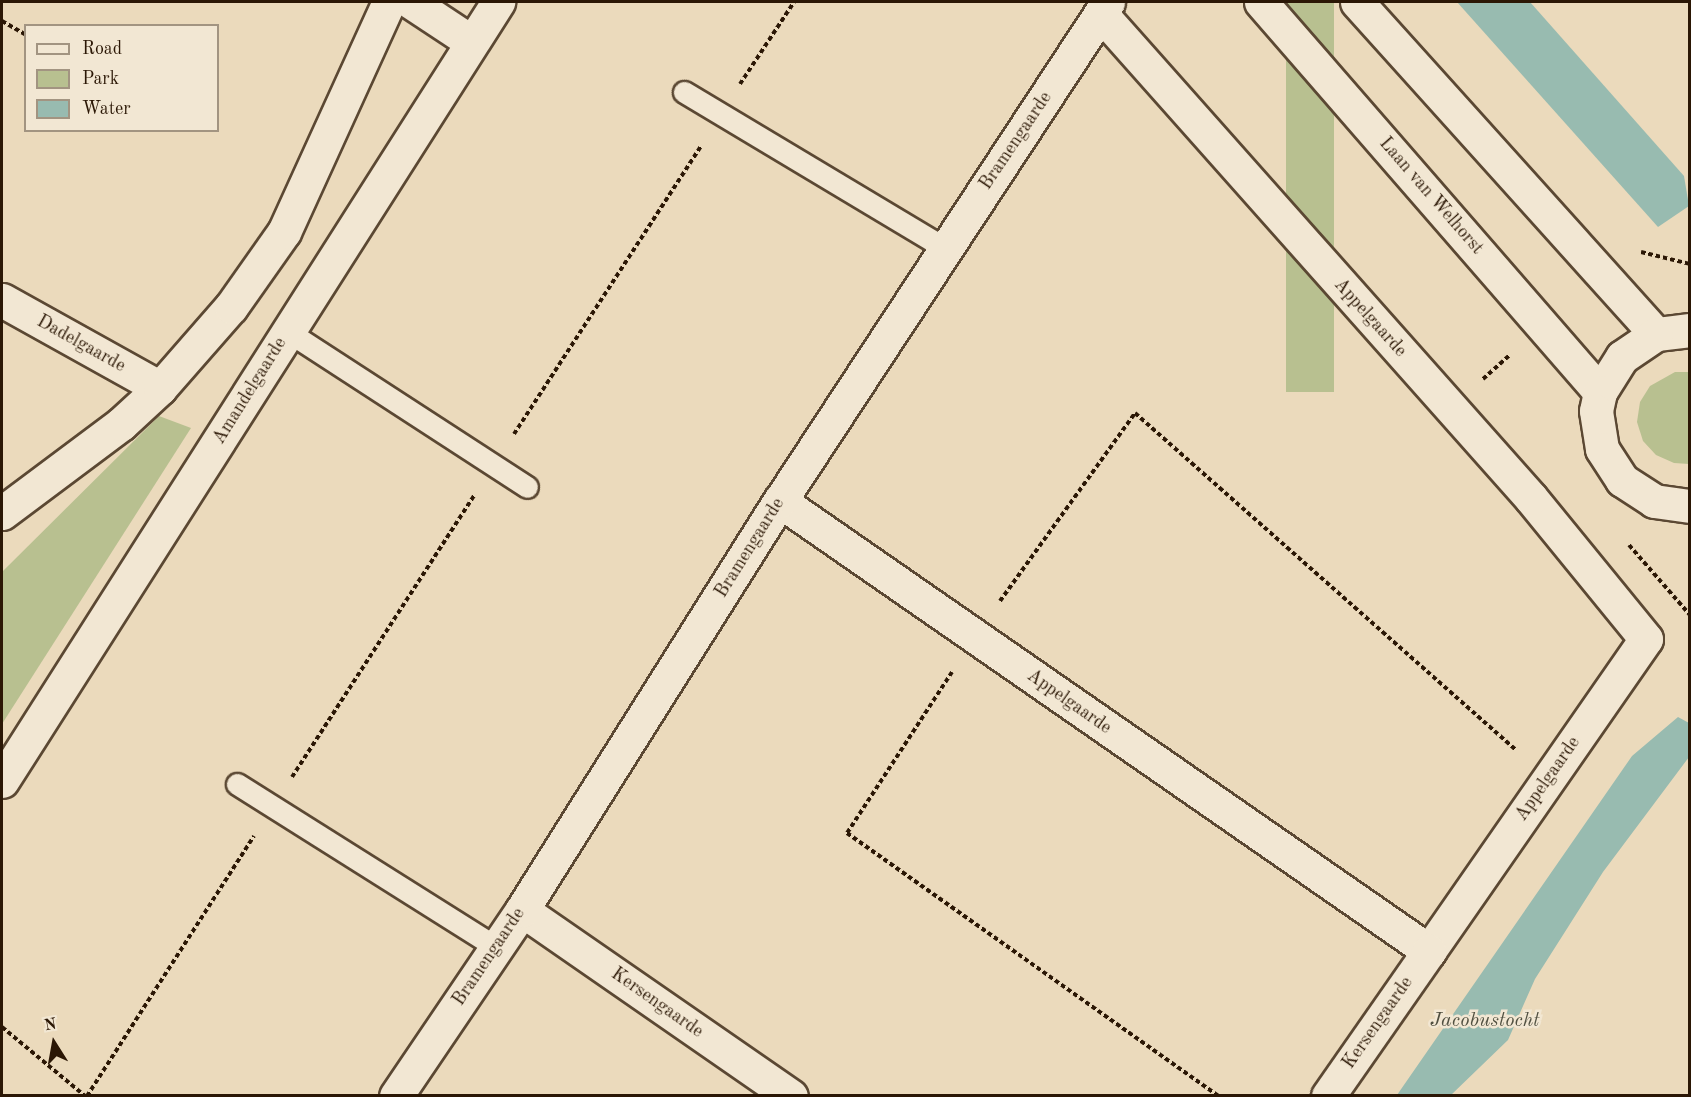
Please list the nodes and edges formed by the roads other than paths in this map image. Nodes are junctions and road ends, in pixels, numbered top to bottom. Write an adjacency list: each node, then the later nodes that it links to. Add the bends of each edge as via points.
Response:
1 (389, 2): 14 (street, via 284,232 231,307)
2 (411, 2): 7 (street)
3 (498, 2): 7 (street, Amandelgaarde)
4 (1261, 2): 15 (street, Laan van Welhorst)
5 (1357, 2): 13 (street)
6 (1105, 8): 9 (street, Bramengaarde); 24 (street, Appelgaarde, via 1531,498 1646,639)
7 (470, 41): 12 (street, Amandelgaarde)
8 (684, 92): 9 (lane)
9 (945, 248): 17 (street, Bramengaarde)
10 (2, 300): 14 (street, Dadelgaarde)
11 (1689, 330): 13 (street)
12 (287, 331): 16 (lane); 20 (street, Amandelgaarde)
13 (1656, 334): 15 (street, via 1622,357)
14 (160, 388): 19 (street, via 121,424)
15 (1600, 392): 18 (street, via 1597,429 1610,466 1637,493 1654,501)
16 (527, 487)
17 (780, 501): 22 (street, Bramengaarde); 24 (street, Appelgaarde)
18 (1689, 506)
19 (2, 513)
20 (2, 781)
21 (237, 784): 23 (lane)
22 (522, 910): 23 (street, Bramengaarde); 26 (street, Kersengaarde)
23 (496, 947): 25 (street, Bramengaarde)
24 (1429, 951): 27 (street, Kersengaarde)
25 (396, 1095)
26 (791, 1095)
27 (1328, 1095)

